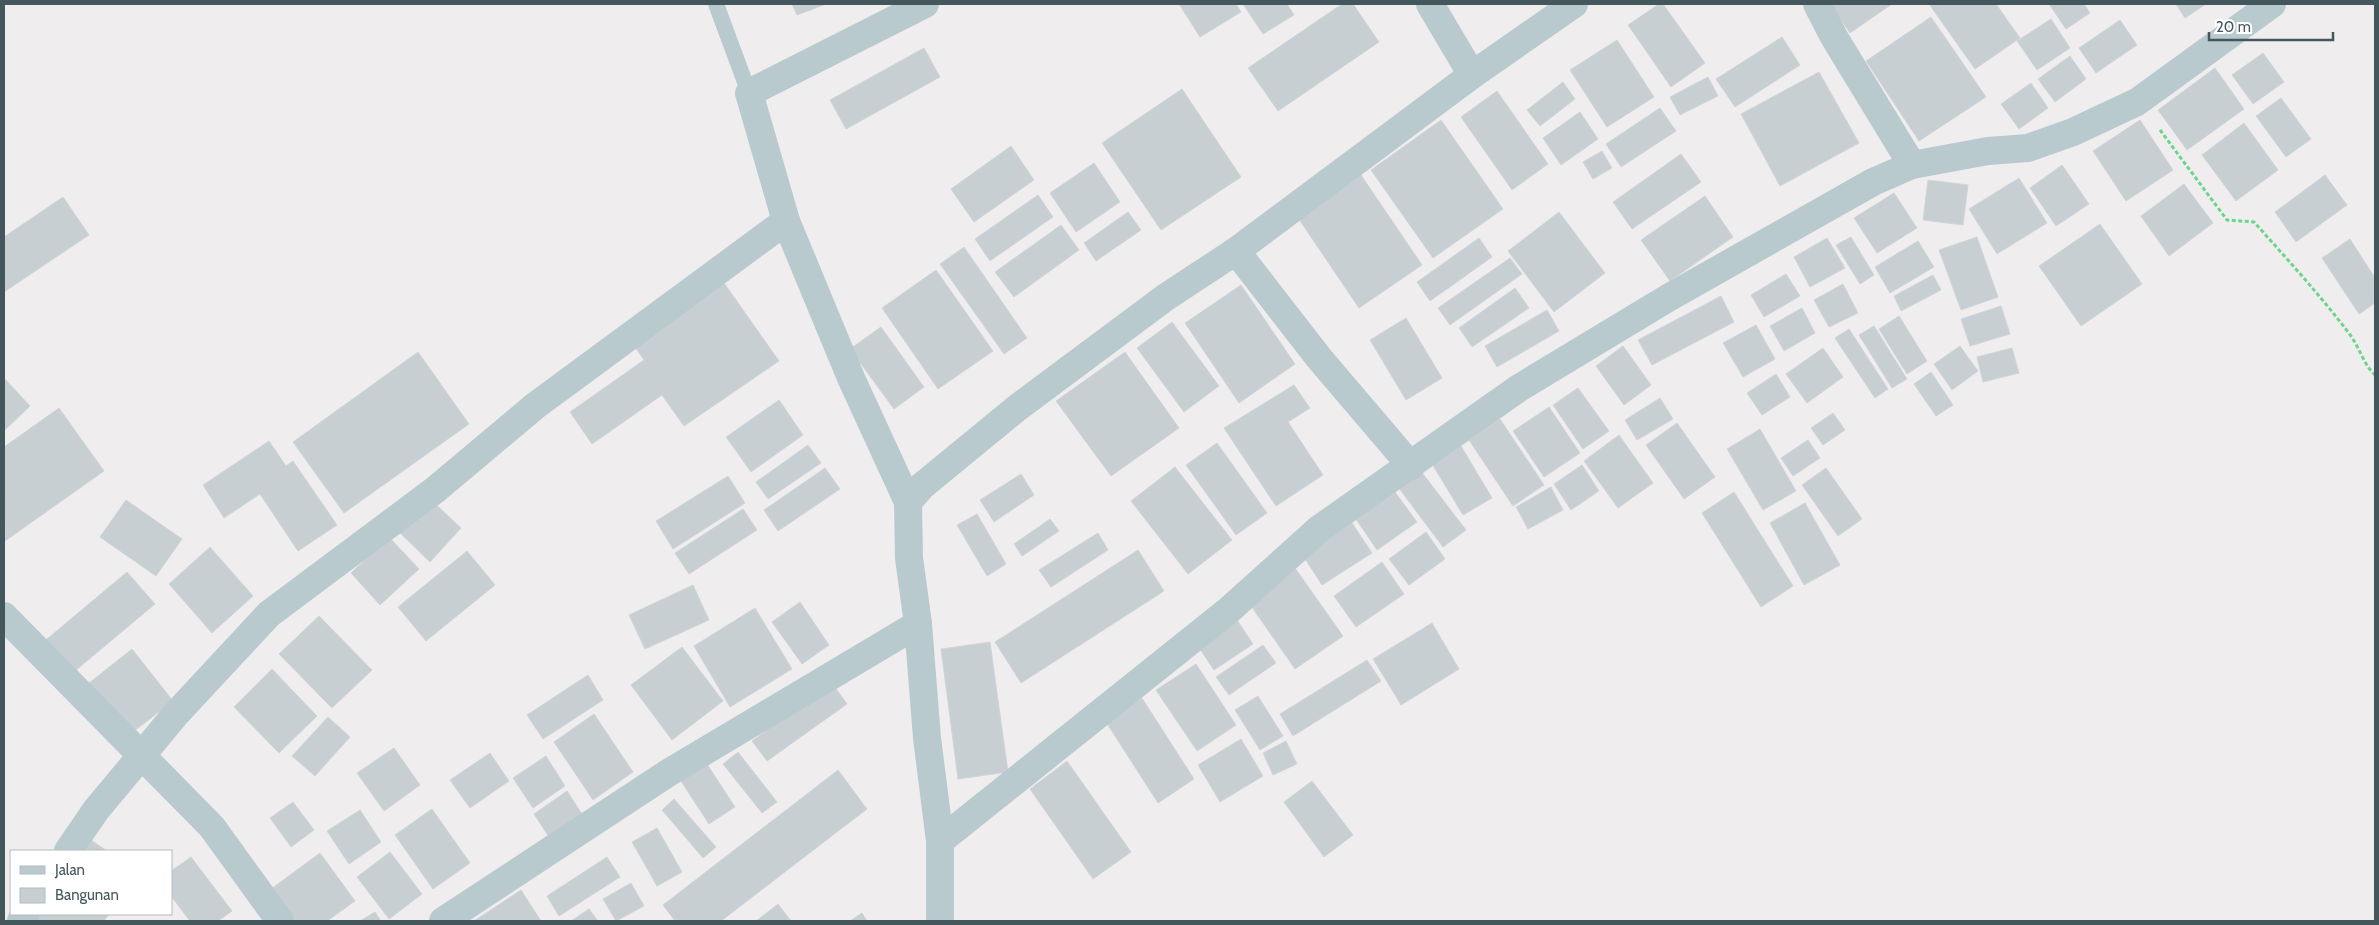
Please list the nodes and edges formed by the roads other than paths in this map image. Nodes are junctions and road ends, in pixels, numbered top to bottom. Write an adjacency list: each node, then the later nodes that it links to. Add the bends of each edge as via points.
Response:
1 (716, 4): 8 (lane)
2 (925, 4): 8 (street)
3 (1430, 4): 7 (street)
4 (1574, 4): 7 (street)
5 (1817, 4): 9 (street)
6 (2272, 4): 9 (street, via 2137,102 2073,132 2028,148 1988,151)
7 (1472, 75): 11 (street)
8 (749, 93): 10 (street)
9 (1912, 165): 12 (street, via 1873,182 1652,307 1519,388)
10 (786, 221): 13 (street, via 851,378); 16 (street, via 536,406 435,490 270,614)
11 (1236, 251): 12 (street, via 1319,358); 13 (street, via 1166,297 1017,408 922,486)
12 (1411, 466): 17 (street, via 1319,529 1229,610)
13 (908, 502): 15 (street, via 909,558)
14 (4, 616): 16 (street)
15 (918, 624): 17 (street, via 927,738); 20 (street, via 668,773)
16 (141, 755): 18 (street); 19 (street, via 212,827)
17 (940, 841): 21 (street)
18 (69, 850)
19 (280, 921)
20 (443, 921)
21 (940, 921)

